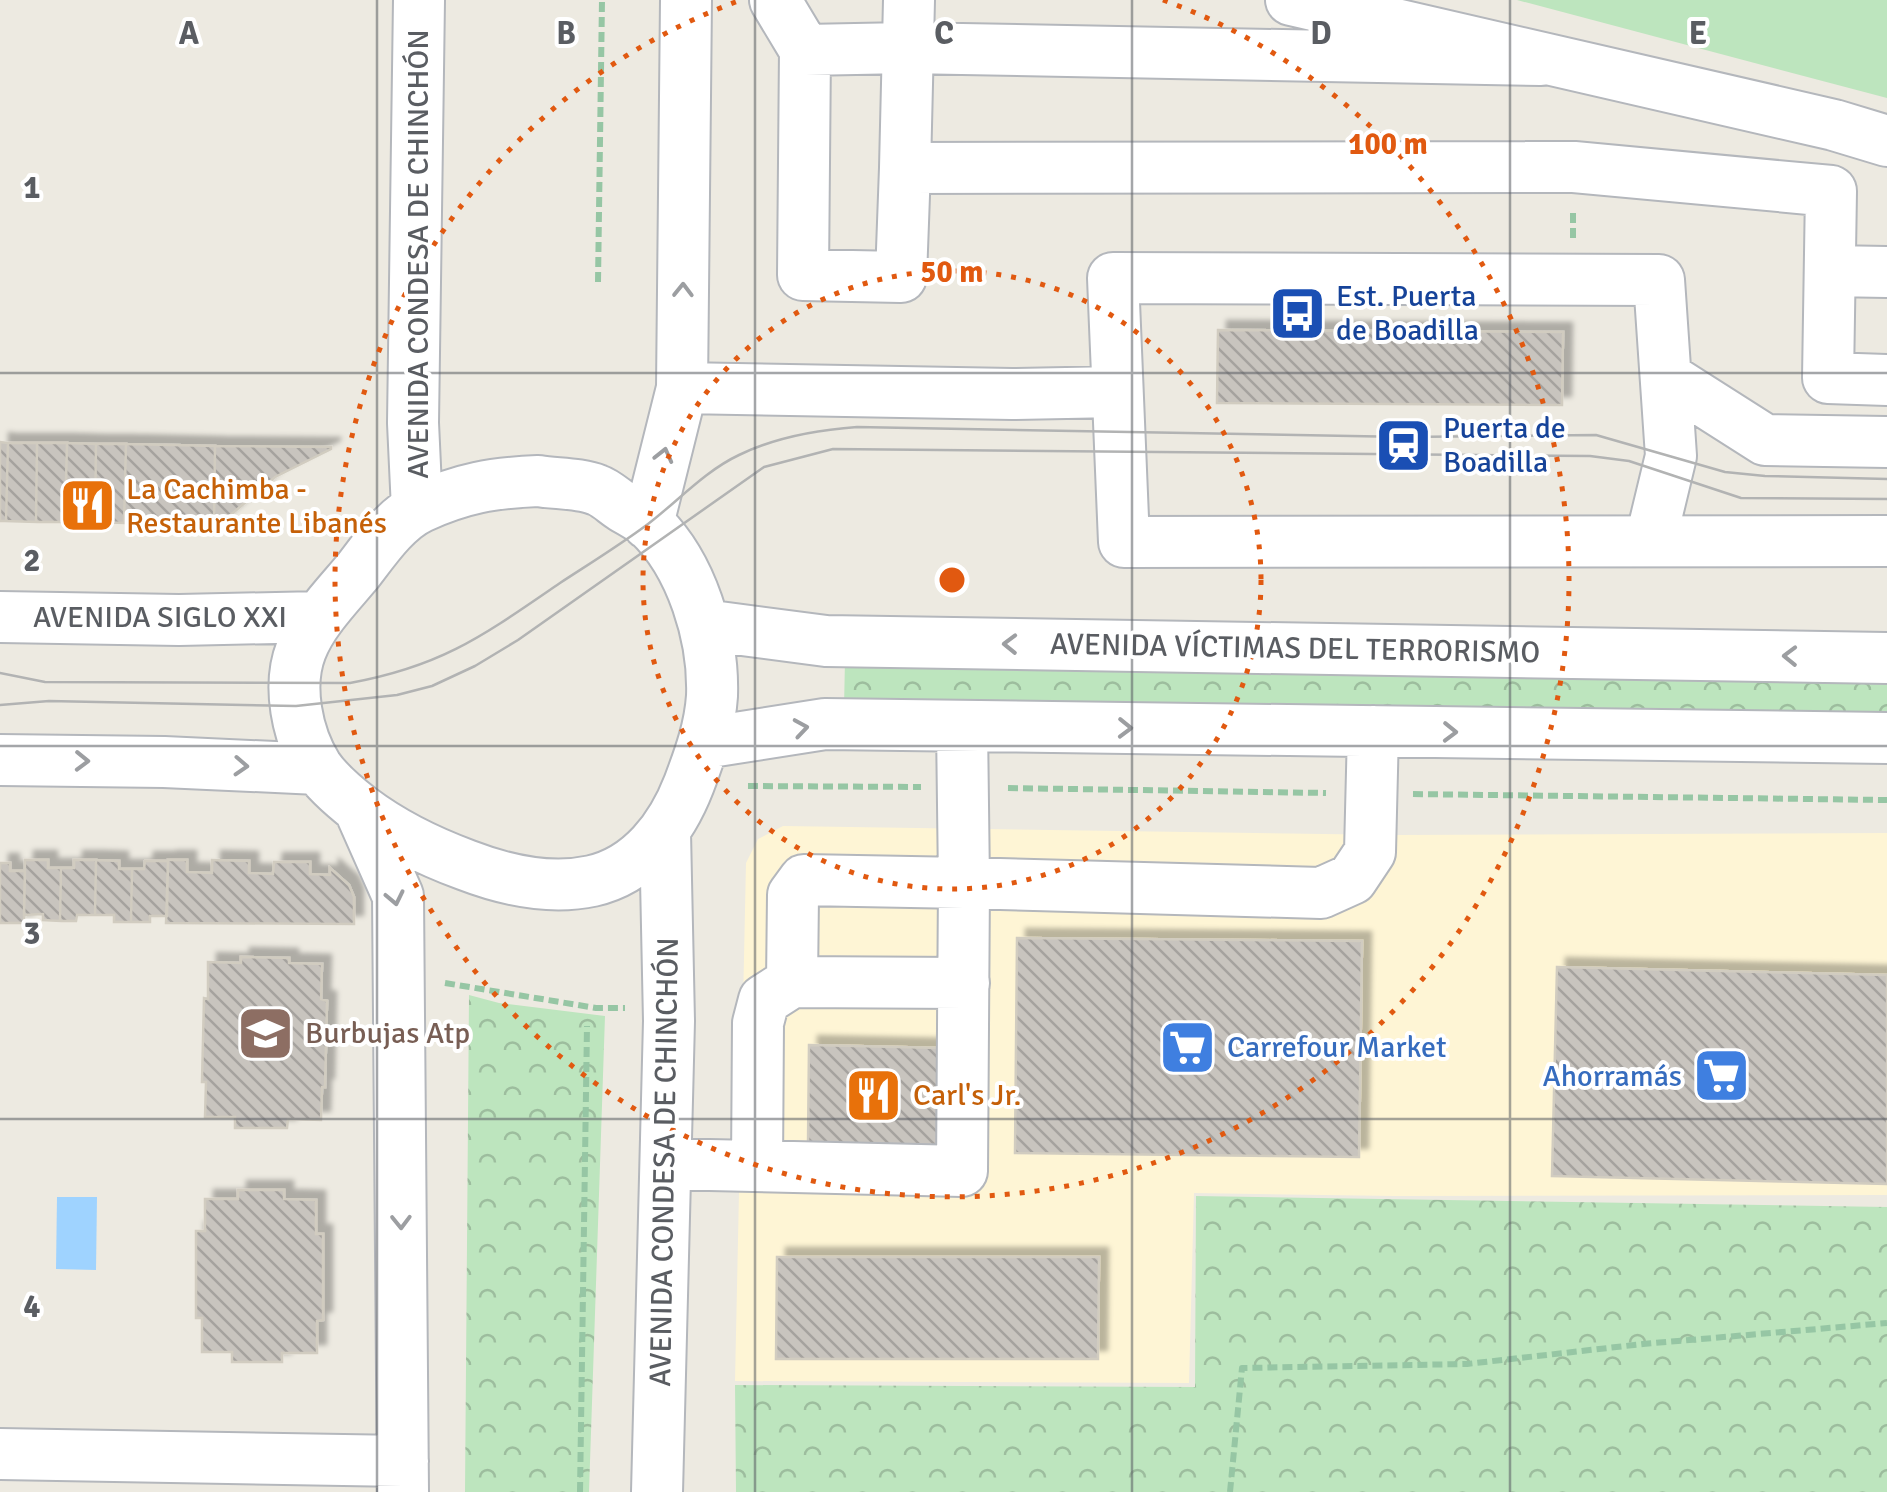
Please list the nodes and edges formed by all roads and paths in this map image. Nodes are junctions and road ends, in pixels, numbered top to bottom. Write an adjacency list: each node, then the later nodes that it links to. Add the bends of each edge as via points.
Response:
1 (418, 0): 23 (street, AVENIDA CONDESA DE CHINCHÓN)
2 (602, 0): 17 (path)
3 (686, 0): 20 (street, one-way to 3)
4 (775, 0): 7 (street)
5 (1291, 0): 8 (street)
6 (908, 24): 7 (street); 8 (street); 12 (street)
7 (805, 50): 12 (street, via 803,276 901,277)
8 (1541, 60): 9 (street)
9 (1834, 126): 10 (street); 13 (street)
10 (1887, 141)
11 (1574, 167): 12 (street); 13 (street); 16 (path)
12 (905, 168)
13 (1830, 192): 14 (street)
14 (1830, 271): 15 (street); 19 (street, via 1828,378)
15 (1887, 272)
16 (1572, 279): 18 (street, via 1659,280); 21 (street, via 1112,278)
17 (598, 282)
18 (1666, 377): 22 (street, via 1765,440); 25 (street, via 1671,456)
19 (1887, 380)
20 (682, 388): 21 (street); 24 (street, one-way to 20)
21 (1118, 392): 25 (street, via 1124,542)
22 (1887, 442)
23 (417, 508): 24 (street, via 486,483 538,481 597,490); 28 (street)
24 (648, 524): 29 (street, via 675,558)
25 (1651, 539): 26 (street)
26 (1887, 541)
27 (0, 617): 28 (street, AVENIDA SIGLO XXI)
28 (320, 617): 36 (street, via 300,650 295,682 303,737)
29 (704, 625): 30 (street, AVENIDA VÍCTIMAS DEL TERRORISMO, one-way to 29, via 826,641); 34 (street, via 712,696)
30 (1887, 658)
31 (962, 726): 32 (street, one-way to 32); 34 (street, one-way to 31, via 825,724); 39 (street)
32 (1373, 732): 33 (street, one-way to 33); 39 (street, via 1370,852 1352,878 1321,893)
33 (1887, 738)
34 (704, 743): 38 (street)
35 (0, 760): 36 (street, one-way to 36)
36 (318, 770): 37 (street)
37 (359, 808): 38 (street, via 401,838 456,861 546,884 591,882 614,873); 49 (street, one-way to 49, via 398,896)
38 (665, 832): 43 (street, AVENIDA CONDESA DE CHINCHÓN)
39 (964, 883): 40 (street, via 804,880 793,895); 41 (street)
40 (792, 982): 41 (street); 46 (street, via 764,1000 758,1023)
41 (964, 982): 46 (street, via 962,1171)
42 (463, 986): 43 (path, via 596,1008)
43 (670, 1008): 45 (street, AVENIDA CONDESA DE CHINCHÓN)
44 (587, 1026): 50 (path)
45 (666, 1164): 46 (street); 51 (street, AVENIDA CONDESA DE CHINCHÓN)
46 (757, 1166)
47 (1887, 1323): 52 (path, via 1466,1364 1242,1368)
48 (0, 1454): 49 (street)
49 (403, 1476)
50 (580, 1492)
51 (657, 1492)
52 (1230, 1492)

